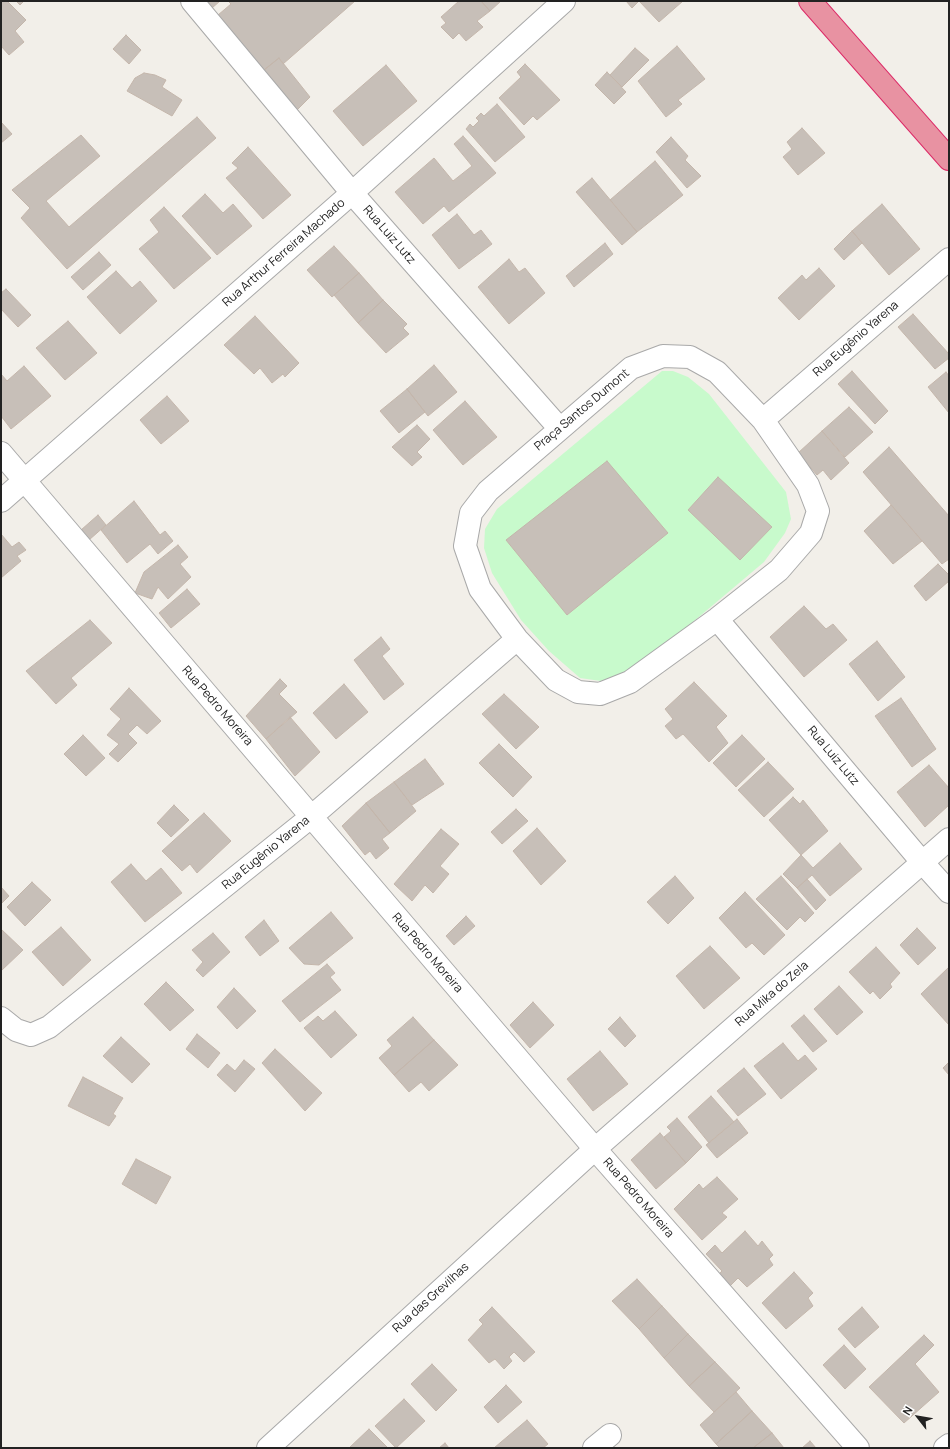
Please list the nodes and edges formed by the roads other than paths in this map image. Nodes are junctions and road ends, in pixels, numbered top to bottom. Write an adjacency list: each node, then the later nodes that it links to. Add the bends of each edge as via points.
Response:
1 (192, 1): 5 (street, Rua Luiz Lutz)
2 (564, 1): 5 (street, Rua Arthur Ferreira Machado)
3 (810, 1): 4 (highway)
4 (949, 159)
5 (352, 193): 8 (street, Rua Luiz Lutz); 10 (street, Rua Arthur Ferreira Machado)
6 (949, 259): 7 (street, Rua Eugênio Yarena)
7 (763, 420): 8 (street, Praça Santos Dumont, via 717,372 690,357 663,356 631,368); 12 (street, Praça Santos Dumont, via 808,485 818,511 811,533 779,570)
8 (560, 429): 13 (street, Praça Santos Dumont, via 488,491 472,513 465,546 480,589)
9 (1, 453): 10 (street, Rua Pedro Moreira)
10 (24, 481): 11 (street, Rua Arthur Ferreira Machado); 14 (street, Rua Pedro Moreira)
11 (1, 501)
12 (718, 619): 13 (street, Praça Santos Dumont, via 630,682 600,694 578,692 556,680); 16 (street, Rua Luiz Lutz)
13 (517, 639): 14 (street, Rua Eugênio Yarena)
14 (311, 817): 18 (street, Rua Eugênio Yarena, via 49,1027 32,1035 16,1030); 19 (street, Rua Pedro Moreira)
15 (949, 839): 16 (street, Rua Mika do Zela)
16 (922, 862): 17 (street, Rua Luiz Lutz); 19 (street, Rua Mika do Zela)
17 (949, 892)
18 (2, 1020)
19 (595, 1149): 21 (street, Rua das Grevilhas); 22 (street, Rua Pedro Moreira)
20 (949, 1445): 23 (street)
21 (268, 1448)
22 (858, 1448)
23 (945, 1448)

